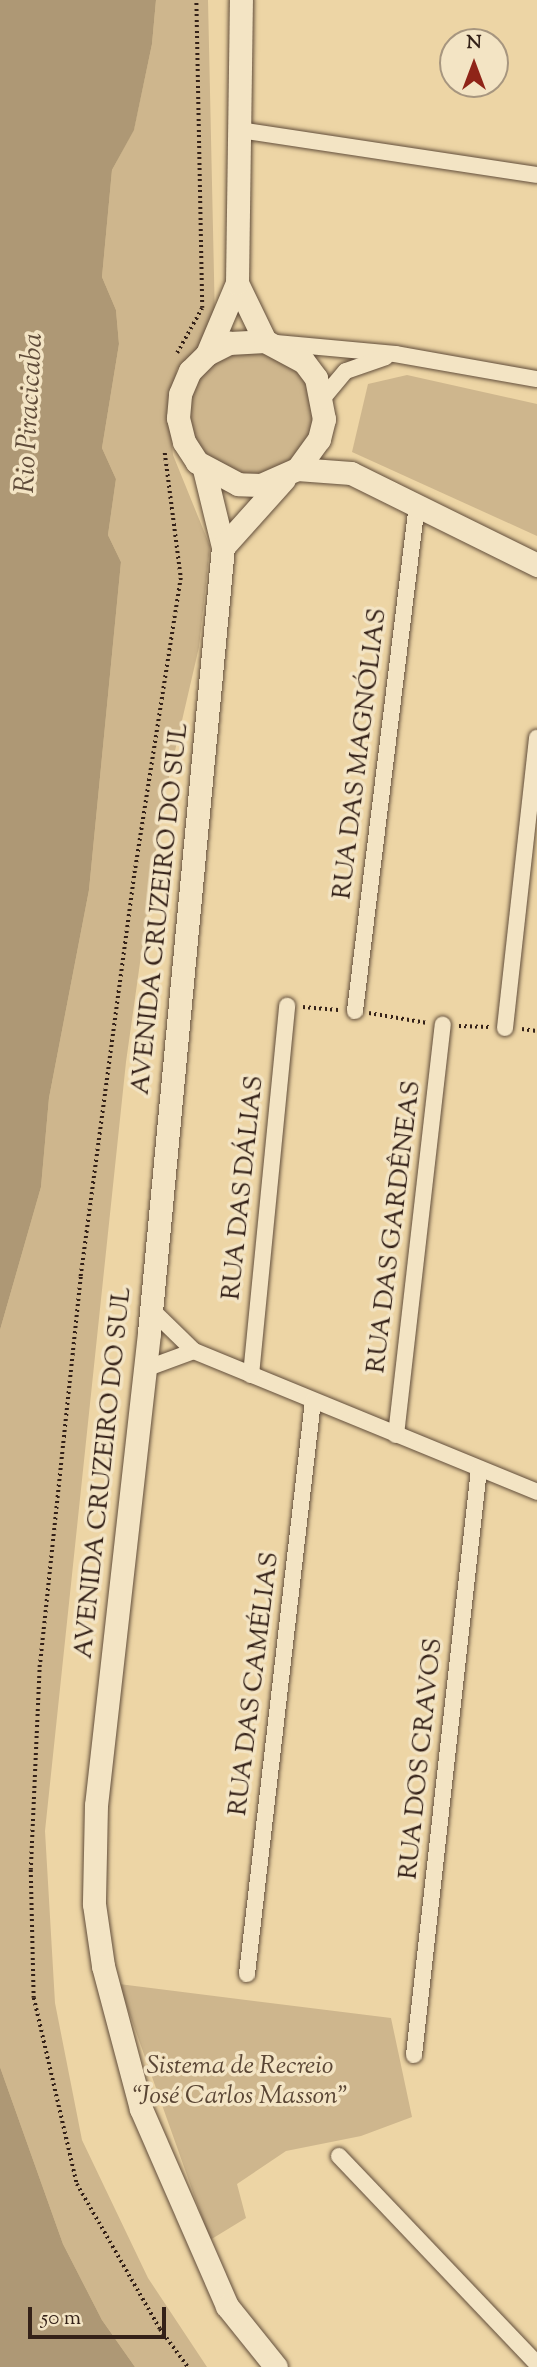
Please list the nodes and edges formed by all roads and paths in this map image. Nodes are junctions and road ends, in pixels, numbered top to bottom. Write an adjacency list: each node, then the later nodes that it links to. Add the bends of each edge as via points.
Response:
1 (196, 0): 9 (path, via 201,308)
2 (241, 0): 3 (street)
3 (240, 130): 4 (street); 5 (street)
4 (537, 176)
5 (237, 283): 6 (street); 7 (street)
6 (270, 342): 7 (street, via 229,343); 8 (street); 11 (street, via 304,362)
7 (207, 354): 14 (street, via 190,371 180,394 178,418 184,442)
8 (395, 354): 10 (street); 11 (street, via 346,371)
9 (173, 360)
10 (537, 379)
11 (323, 398): 12 (street)
12 (319, 439): 15 (street); 16 (street)
13 (164, 447): 38 (path, via 181,578 135,871 80,1277 40,1665 31,1870 34,1998 77,2184 160,2329)
14 (204, 469): 15 (street, via 238,484 261,485); 18 (street, AVENIDA CRUZEIRO DO SUL)
15 (292, 473): 16 (street); 18 (street)
16 (351, 473): 17 (street)
17 (416, 504): 19 (street); 22 (street, RUA DAS MAGNÓLIAS)
18 (223, 547): 26 (street, AVENIDA CRUZEIRO DO SUL)
19 (537, 565)
20 (537, 738): 24 (street)
21 (287, 1006): 22 (path); 29 (street, RUA DAS DÁLIAS)
22 (355, 1011): 23 (path)
23 (443, 1025): 24 (path); 31 (street, RUA DAS GARDÊNEAS)
24 (505, 1028): 25 (path)
25 (537, 1031)
26 (151, 1309): 27 (street); 28 (street, AVENIDA CRUZEIRO DO SUL)
27 (194, 1351): 28 (street); 29 (street)
28 (145, 1369): 39 (street, AVENIDA CRUZEIRO DO SUL, via 96,1805 94,1904 103,1966 141,2109 227,2306)
29 (250, 1375): 30 (street)
30 (313, 1401): 31 (street); 34 (street, RUA DAS CAMÉLIAS)
31 (396, 1435): 32 (street)
32 (479, 1468): 33 (street); 35 (street, RUA DOS CRAVOS)
33 (537, 1492)
34 (247, 1973)
35 (414, 2055)
36 (340, 2156): 37 (street)
37 (537, 2364)
38 (188, 2367)
39 (276, 2367)

